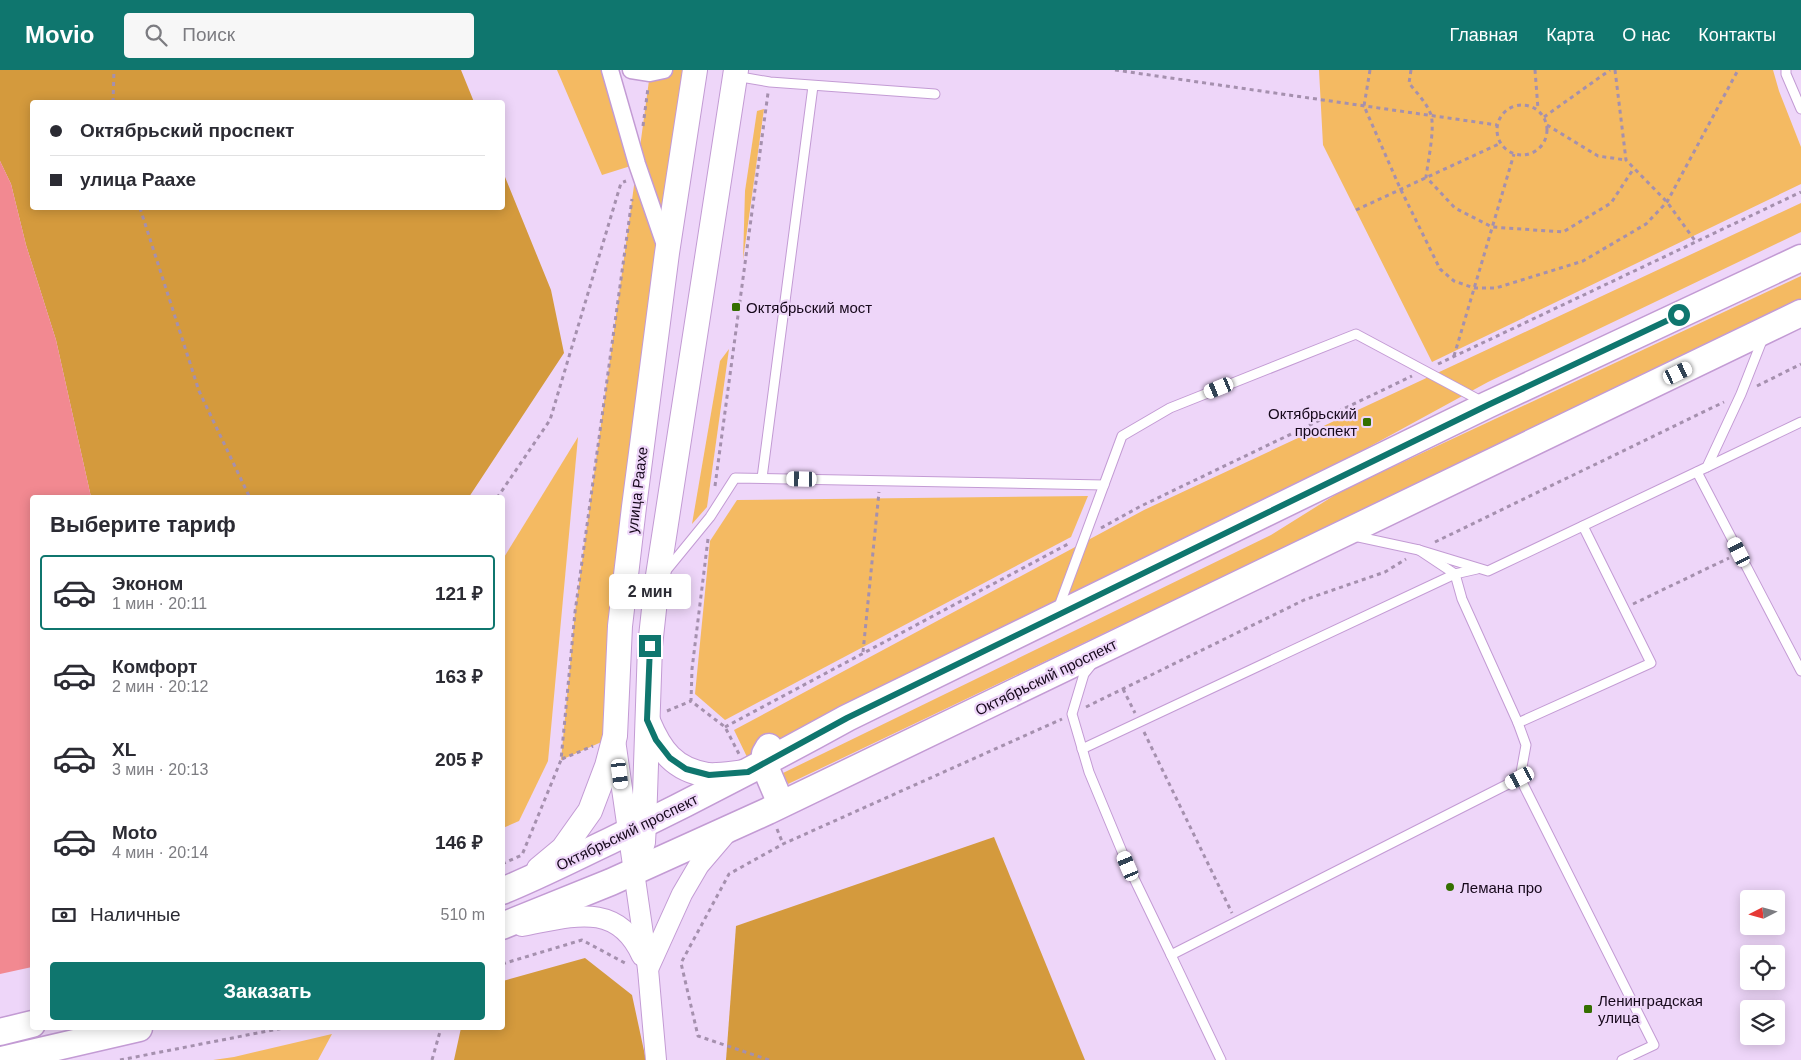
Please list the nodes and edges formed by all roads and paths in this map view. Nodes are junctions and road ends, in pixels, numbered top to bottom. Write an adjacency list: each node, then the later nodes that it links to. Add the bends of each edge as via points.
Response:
1 (114, 70): 18 (path)
2 (610, 70): 30 (street)
3 (631, 70): 13 (street)
4 (695, 70): 41 (main road, улица Раахе)
5 (1115, 70): 19 (path)
6 (1370, 70): 19 (path)
7 (1411, 70): 22 (path, via 1409,83)
8 (1535, 70): 21 (path)
9 (1610, 70): 23 (path)
10 (1615, 70): 29 (path)
11 (1738, 70): 36 (path)
12 (1786, 70): 20 (lane)
13 (657, 71): 26 (path)
14 (736, 73): 15 (lane); 67 (main road)
15 (770, 82): 16 (lane); 59 (path)
16 (813, 86): 17 (lane); 54 (lane)
17 (934, 94)
18 (113, 100)
19 (1364, 106): 22 (path); 33 (path)
20 (1801, 109)
21 (1538, 110): 23 (path); 25 (path, via 1522,104 1513,106 1500,117)
22 (1431, 116): 25 (path); 32 (path)
23 (1544, 117): 24 (path)
24 (1547, 125): 28 (path, via 1547,134 1539,149 1523,155); 29 (path, via 1598,156)
25 (1497, 126): 27 (path)
26 (643, 128)
27 (1501, 143): 28 (path); 32 (path)
28 (1514, 154): 39 (path)
29 (1626, 160): 31 (path)
30 (638, 164): 41 (street); 58 (path, via 636,176 621,183 550,420)
31 (1634, 168): 36 (path); 39 (path, via 1611,203 1563,232)
32 (1426, 177): 33 (path); 39 (path, via 1455,208)
33 (1400, 188): 38 (path); 43 (path, via 1440,269 1454,281)
34 (1801, 192): 40 (path)
35 (633, 195): 80 (path, via 575,612)
36 (1667, 202): 40 (path); 43 (path, via 1646,224 1583,261 1496,288)
37 (141, 210): 57 (path, via 199,391)
38 (1356, 210)
39 (1492, 227): 43 (path)
40 (1696, 242): 46 (path)
41 (667, 253): 78 (main road, улица Раахе, via 620,626)
42 (1801, 258): 50 (main road)
43 (1474, 288): 46 (path)
44 (1801, 314): 45 (main road, Октябрьский проспект)
45 (1765, 331): 49 (lane); 61 (main road, Октябрьский проспект)
46 (1454, 356): 48 (path)
47 (1801, 364): 49 (path)
48 (1425, 370): 50 (lane); 56 (lane, via 1356,334 1170,408 1122,436); 62 (path)
49 (1742, 394): 52 (lane); 63 (path)
50 (1488, 405): 69 (main road)
51 (1801, 422): 52 (lane)
52 (1708, 467): 53 (lane)
53 (1698, 472): 60 (lane); 64 (lane)
54 (762, 478): 55 (lane); 59 (lane, via 735,478)
55 (880, 482): 56 (lane); 71 (path)
56 (1104, 485): 62 (lane)
57 (249, 495)
58 (499, 495)
59 (710, 518): 67 (lane); 71 (path, via 691,701 725,727)
60 (1583, 526): 65 (lane, via 1488,571); 68 (lane)
61 (1345, 534): 63 (lane); 70 (main road, Октябрьский проспект)
62 (1085, 536): 69 (lane); 71 (path)
63 (1419, 550): 65 (lane); 66 (lane); 73 (path, via 1385,572 1304,600)
64 (1739, 552): 68 (path); 72 (lane)
65 (1478, 568): 66 (lane)
66 (1455, 574): 76 (lane); 77 (lane, via 1462,599)
67 (657, 582): 75 (main road)
68 (1624, 608): 77 (lane, via 1651,663)
69 (1054, 617): 81 (main road, via 916,684 892,681 771,744)
70 (1102, 650): 74 (lane, via 1084,674); 83 (main road, Октябрьский проспект)
71 (863, 653)
72 (1801, 671)
73 (1123, 689): 74 (path); 76 (path)
74 (1072, 714): 79 (lane); 104 (path, via 783,844 728,874 681,962 698,1036)
75 (647, 720): 81 (main road, via 656,740 670,758 686,769 709,775); 84 (main road)
76 (1139, 722): 79 (lane); 89 (path)
77 (1518, 723): 82 (lane, via 1526,745)
78 (615, 736): 80 (path); 84 (street); 88 (main road, улица Раахе, via 590,811 563,849)
79 (1082, 749): 92 (lane, via 1128,866)
80 (562, 760): 86 (path, via 522,855)
81 (756, 768): 83 (main road); 84 (main road, Октябрьский проспект)
82 (1520, 778): 89 (lane); 106 (lane, via 1654,1045)
83 (782, 804): 85 (main road, Октябрьский проспект)
84 (636, 828): 87 (main road, via 643,842); 88 (main road, Октябрьский проспект)
85 (730, 828): 87 (main road, Октябрьский проспект); 94 (street, via 698,865)
86 (505, 863)
87 (634, 872): 90 (main road, Октябрьский проспект); 94 (street)
88 (513, 886)
89 (1237, 922): 92 (lane)
90 (505, 925)
91 (505, 929): 94 (street, via 581,915 601,918 620,925 635,940)
92 (1171, 955): 105 (lane)
93 (505, 963): 94 (path, via 582,940)
94 (639, 967): 103 (street)
95 (30, 1024): 99 (main road)
96 (130, 1030): 100 (main road)
97 (273, 1030): 101 (path)
98 (440, 1030): 102 (path)
99 (0, 1032)
100 (1, 1060)
101 (120, 1060)
102 (432, 1060)
103 (656, 1060)
104 (769, 1060)
105 (1221, 1060)
106 (1622, 1060)

